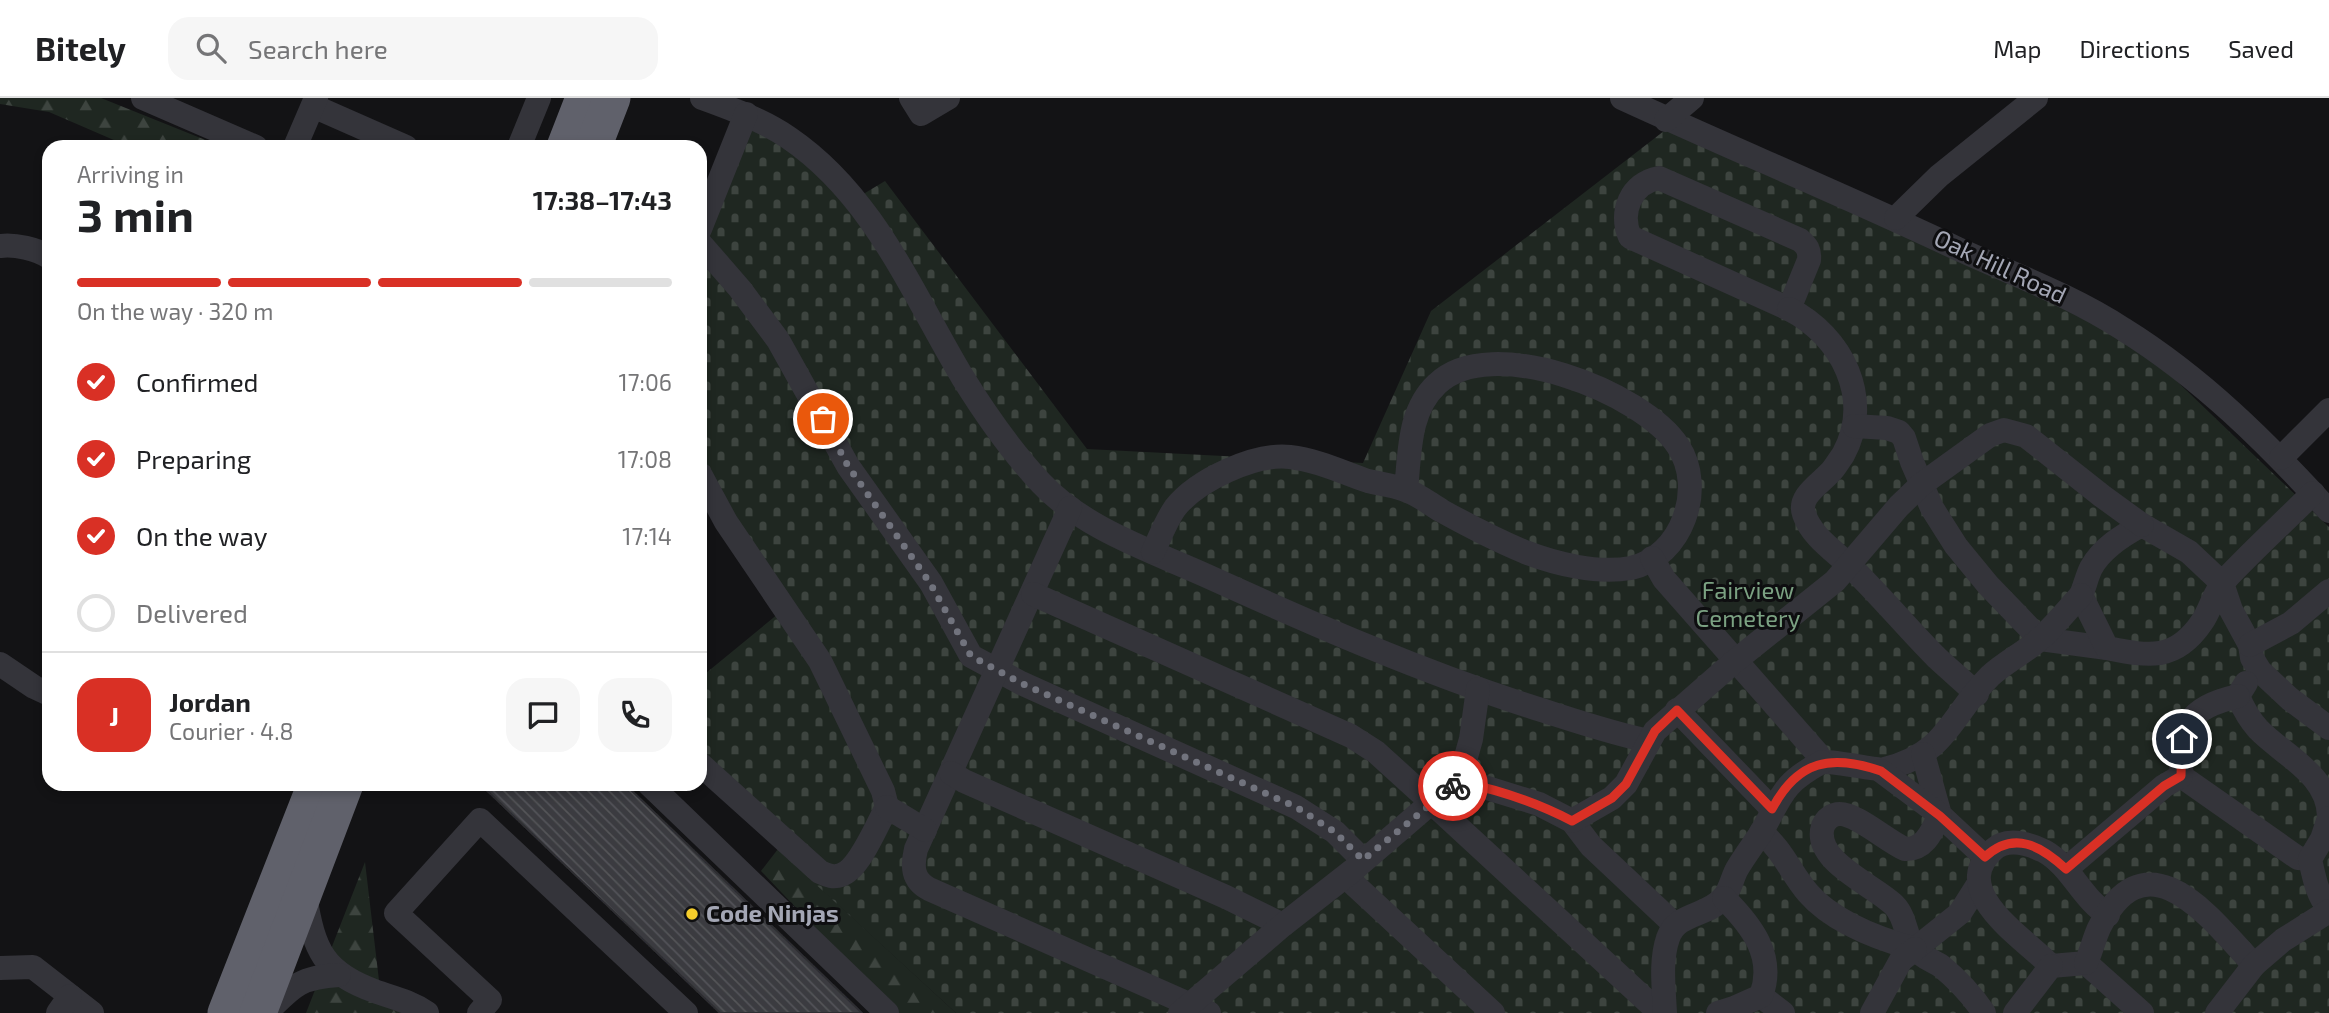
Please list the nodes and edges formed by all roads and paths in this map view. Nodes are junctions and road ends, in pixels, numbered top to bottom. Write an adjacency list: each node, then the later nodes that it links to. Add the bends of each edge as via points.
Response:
1 (143, 98): 14 (street)
2 (539, 98): 17 (street)
3 (584, 98): 18 (highway)
4 (612, 98): 19 (highway)
5 (702, 98): 12 (street)
6 (911, 98): 7 (street, via 921,114)
7 (948, 98)
8 (1622, 98): 13 (street, Oak Hill Road)
9 (1692, 98): 13 (street)
10 (2036, 98): 21 (street, via 1939,176)
11 (315, 102): 15 (street); 16 (street)
12 (746, 114): 20 (street); 33 (street, via 788,137 818,162 866,214 992,423 1042,485)
13 (1666, 120): 21 (street, Oak Hill Road)
14 (240, 140)
15 (298, 140)
16 (392, 140)
17 (522, 140)
18 (568, 140)
19 (596, 140)
20 (707, 212)
21 (1896, 218): 28 (street, Oak Hill Road, via 2121,327 2216,397)
22 (0, 246): 24 (street)
23 (707, 251): 47 (street, via 778,340 848,466 930,583 965,649)
24 (42, 253)
25 (1788, 309): 25 (street, via 1809,260 1810,252 1800,240 1659,178 1638,187 1625,215 1629,237); 27 (street, via 1807,318 1847,365 1854,393)
26 (2329, 410): 28 (street)
27 (1854, 426): 29 (street, via 1899,432); 37 (street, via 1834,468 1802,505 1812,530)
28 (2281, 458): 32 (street, Oak Hill Road)
29 (1922, 484): 34 (street, via 1990,435 2016,432); 37 (street); 42 (street, via 1932,508 1967,560)
30 (707, 487): 66 (street, via 820,661)
31 (1406, 490): 35 (street, via 1311,460 1265,458 1209,480 1190,493 1175,508); 36 (street, via 1500,541 1552,561 1600,569 1632,568); 36 (street, via 1414,420 1424,400 1446,376 1480,363 1508,363 1555,373 1632,405 1668,432 1680,448 1692,488 1690,503 1670,543)
32 (2321, 502): 38 (street)
33 (1070, 508): 35 (street); 40 (street)
34 (2143, 525): 38 (street, via 2189,552); 41 (street, via 2101,555)
35 (1153, 552): 48 (street, via 1404,663)
36 (1652, 558): 45 (street, via 1664,579)
37 (1849, 565): 45 (street, via 1835,582); 50 (street)
38 (2222, 583): 43 (street, via 2202,622 2176,647 2152,655); 44 (street)
39 (2329, 591): 44 (street)
40 (1033, 594): 47 (street); 65 (street, via 1351,736 1376,752)
41 (2081, 594): 42 (street); 43 (street)
42 (2040, 639): 43 (street); 50 (street, via 1990,676)
43 (2107, 648)
44 (2251, 651): 51 (street, via 2246,683); 53 (street, via 2260,671)
45 (1735, 661): 52 (street); 56 (street)
46 (0, 664): 49 (street)
47 (998, 669): 59 (street); 75 (street, via 1296,807 1335,832)
48 (1478, 689): 54 (street); 61 (street)
49 (42, 691)
50 (1977, 694): 55 (street)
51 (2238, 696): 60 (street, via 2203,709 2190,721 2182,739); 69 (street, via 2259,730 2315,778 2329,803)
52 (1677, 710): 54 (street); 67 (street)
53 (2329, 728)
54 (1649, 741): 70 (street, via 1626,784 1612,798)
55 (1923, 754): 58 (street); 68 (street)
56 (1822, 762): 58 (street); 67 (street, via 1800,773)
57 (707, 770): 66 (street, via 831,877 852,869)
58 (1881, 771): 68 (street)
59 (951, 773): 71 (street); 82 (street)
60 (2181, 776): 74 (street, via 2298,858); 76 (street)
61 (1460, 782): 65 (street); 70 (street, via 1539,804)
62 (313, 791): 95 (highway)
63 (342, 791): 78 (highway)
64 (656, 791): 101 (street)
65 (1432, 803): 75 (street); 103 (street)
66 (887, 807): 71 (street)
67 (1772, 809): 72 (street)
68 (1940, 816): 73 (street); 84 (street, via 1923,845 1914,850 1896,845 1842,814 1827,819 1823,827 1826,849 1901,914)
69 (2329, 817): 74 (street)
70 (1572, 821): 83 (street, via 1591,846)
71 (925, 830): 93 (street, via 913,863 919,884)
72 (1761, 832): 79 (street); 84 (street, via 1775,843 1800,882 1825,908 1879,939)
73 (1985, 857): 76 (street, via 1997,846 2021,843 2045,852); 77 (street)
74 (2310, 859): 80 (street)
75 (1354, 868): 82 (street); 102 (street)
76 (2066, 869): 81 (street, via 2096,908)
77 (1979, 883): 84 (street, via 1960,913); 87 (street, via 1996,915)
78 (304, 892): 89 (street, via 318,947); 96 (highway)
79 (1724, 898): 83 (street); 90 (street, via 1761,944 1766,973)
80 (2329, 910): 86 (street)
81 (2108, 915): 85 (street); 86 (street, via 2130,891 2154,884 2166,886 2203,910)
82 (1283, 925): 93 (street)
83 (1675, 925): 103 (street, via 1665,954)
84 (1914, 949): 106 (street, via 1901,960); 107 (street, via 1961,984)
85 (2086, 963): 87 (street); 92 (street)
86 (2254, 965): 109 (street)
87 (2052, 967): 108 (street)
88 (0, 968): 91 (street, via 33,967)
89 (340, 975): 97 (street, via 304,980); 98 (street)
90 (1761, 996): 104 (street); 105 (street)
91 (64, 1004): 94 (street)
92 (2127, 1009)
93 (1193, 1010)
94 (92, 1013)
95 (226, 1013)
96 (258, 1013)
97 (266, 1013)
98 (427, 1013)
99 (478, 1013): 100 (street, via 490,1000 396,913 481,820)
100 (687, 1013)
101 (887, 1013)
102 (1493, 1013)
103 (1663, 1013)
104 (1718, 1013)
105 (1783, 1013)
106 (1872, 1013)
107 (1984, 1013)
108 (2015, 1013)
109 (2217, 1013)

